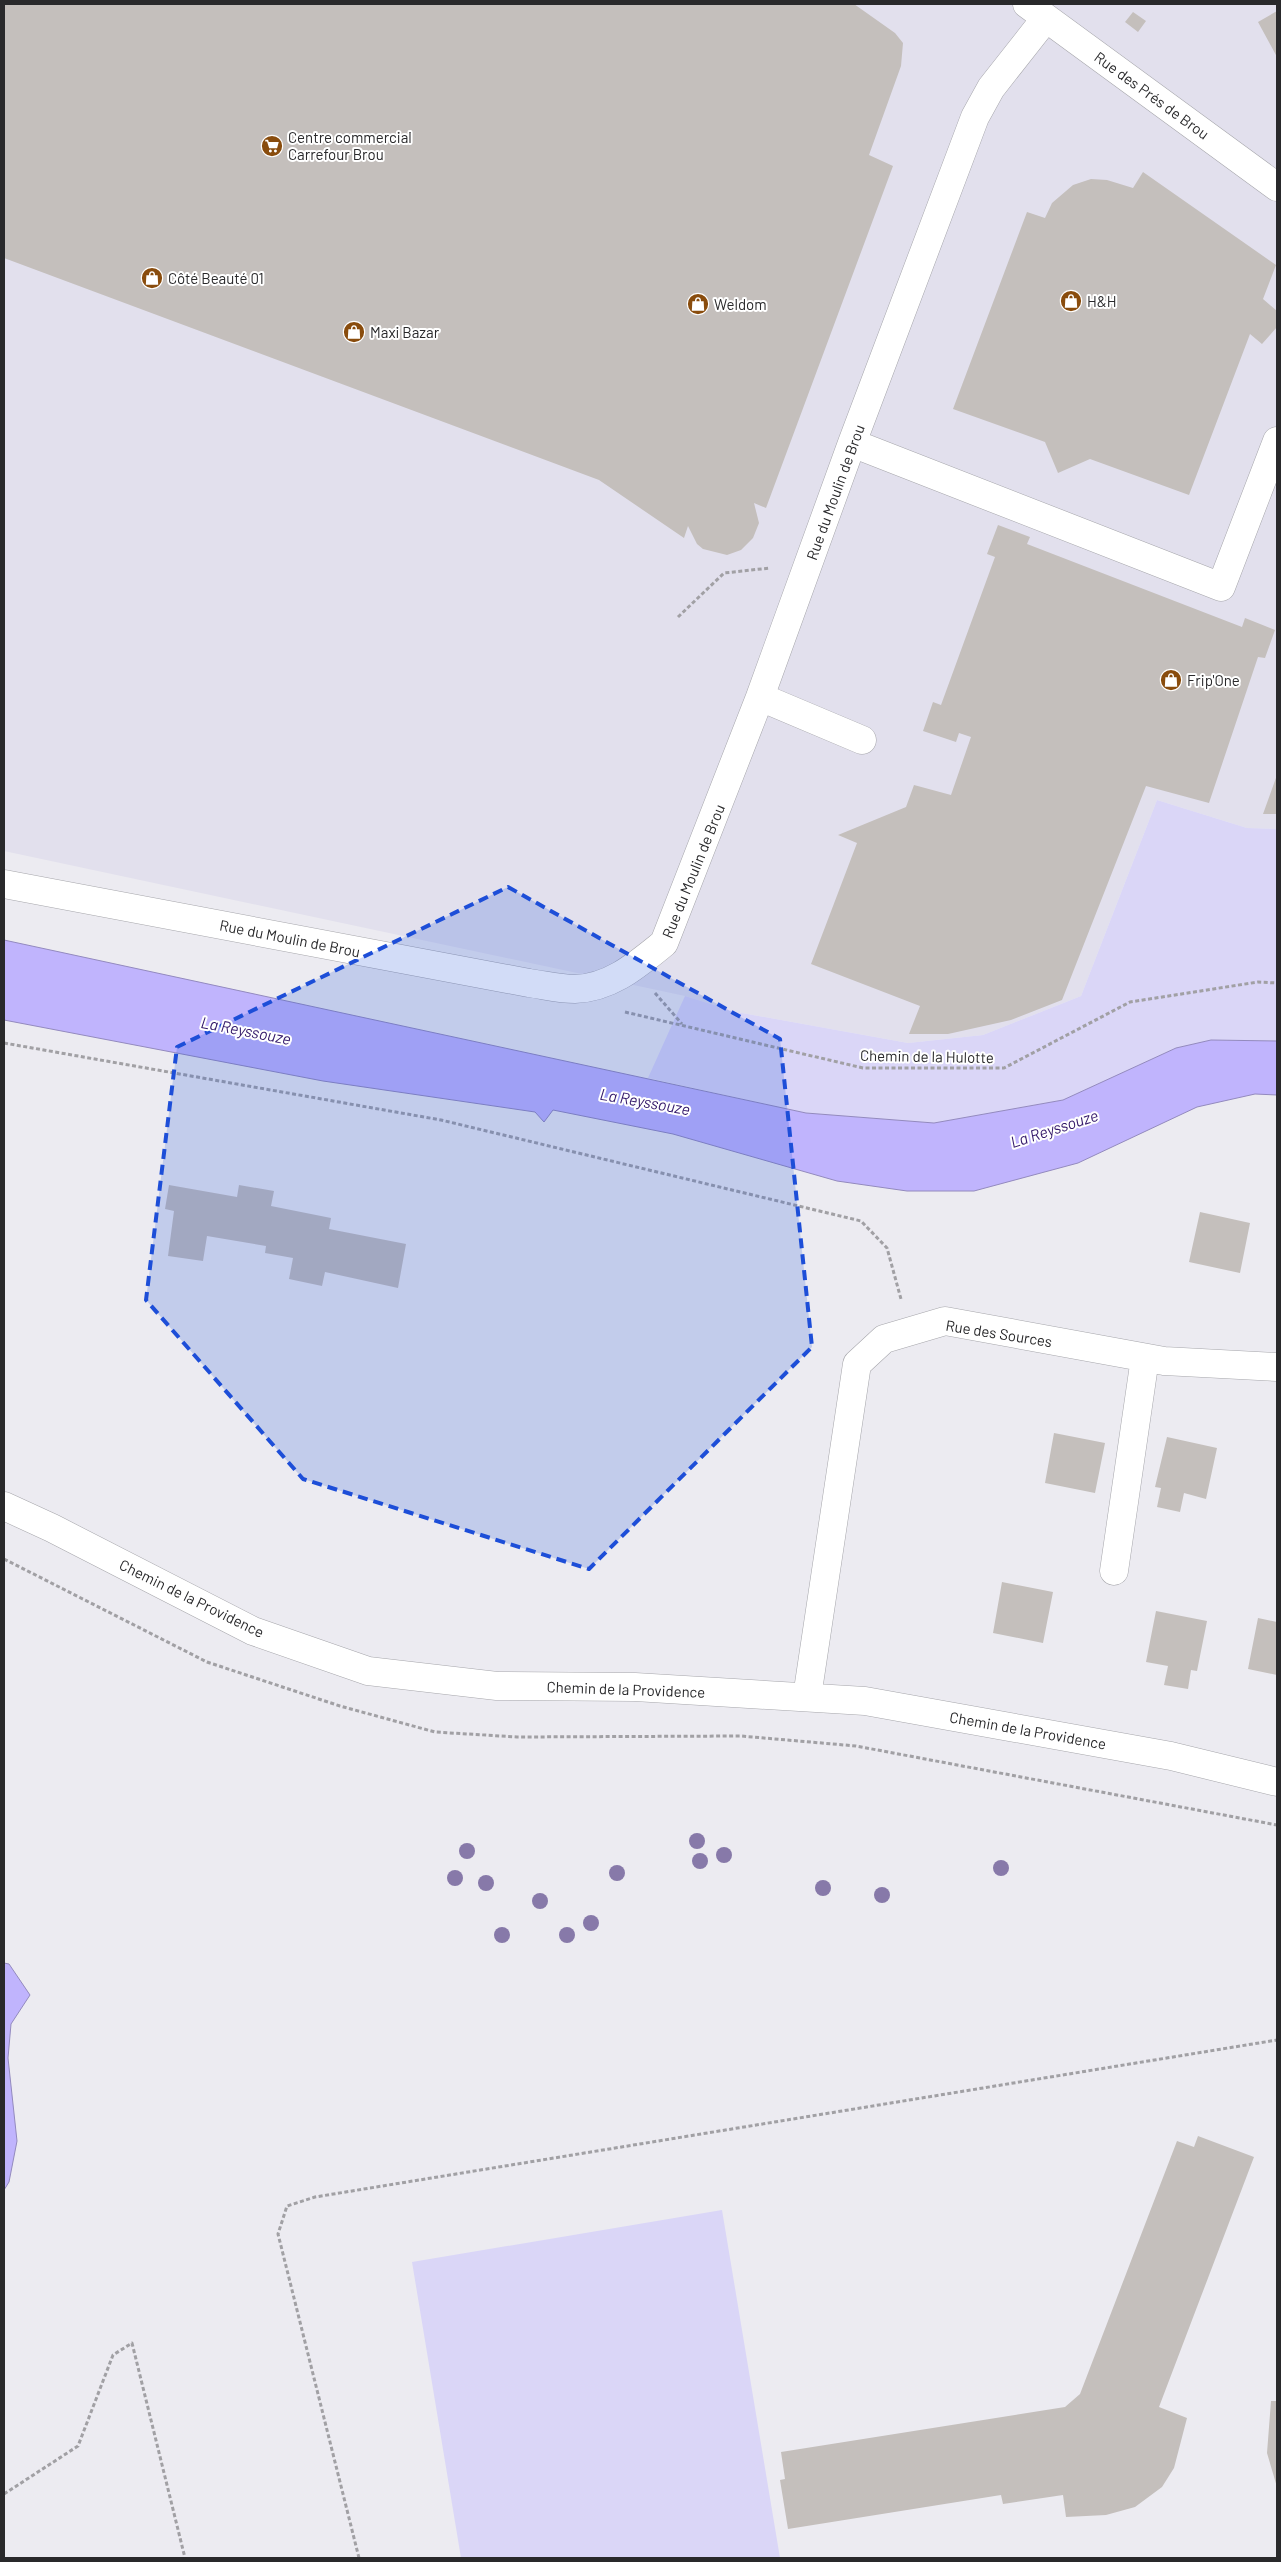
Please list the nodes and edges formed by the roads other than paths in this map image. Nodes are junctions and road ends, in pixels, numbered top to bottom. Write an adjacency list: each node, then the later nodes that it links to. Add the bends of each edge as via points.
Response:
1 (1037, 11): 2 (street, Rue des Prés de Brou); 4 (street, Rue du Moulin de Brou, via 975,117)
2 (1277, 187)
3 (1277, 441): 4 (street, via 1220,587)
4 (852, 443): 5 (street, Rue du Moulin de Brou)
5 (760, 698): 6 (street); 7 (street, Rue du Moulin de Brou, via 664,943 612,980 576,989 529,983)
6 (862, 740)
7 (4, 884)
8 (1145, 1358): 9 (street, Rue des Sources, via 1164,1362); 11 (street); 12 (street, Rue des Sources, via 945,1321 884,1339 857,1364)
9 (1277, 1367)
10 (4, 1506): 12 (street, Chemin de la Providence, via 253,1631 368,1671 497,1686 634,1687)
11 (1114, 1571)
12 (807, 1697): 13 (street, Chemin de la Providence, via 865,1701 1171,1756)
13 (1277, 1782)

